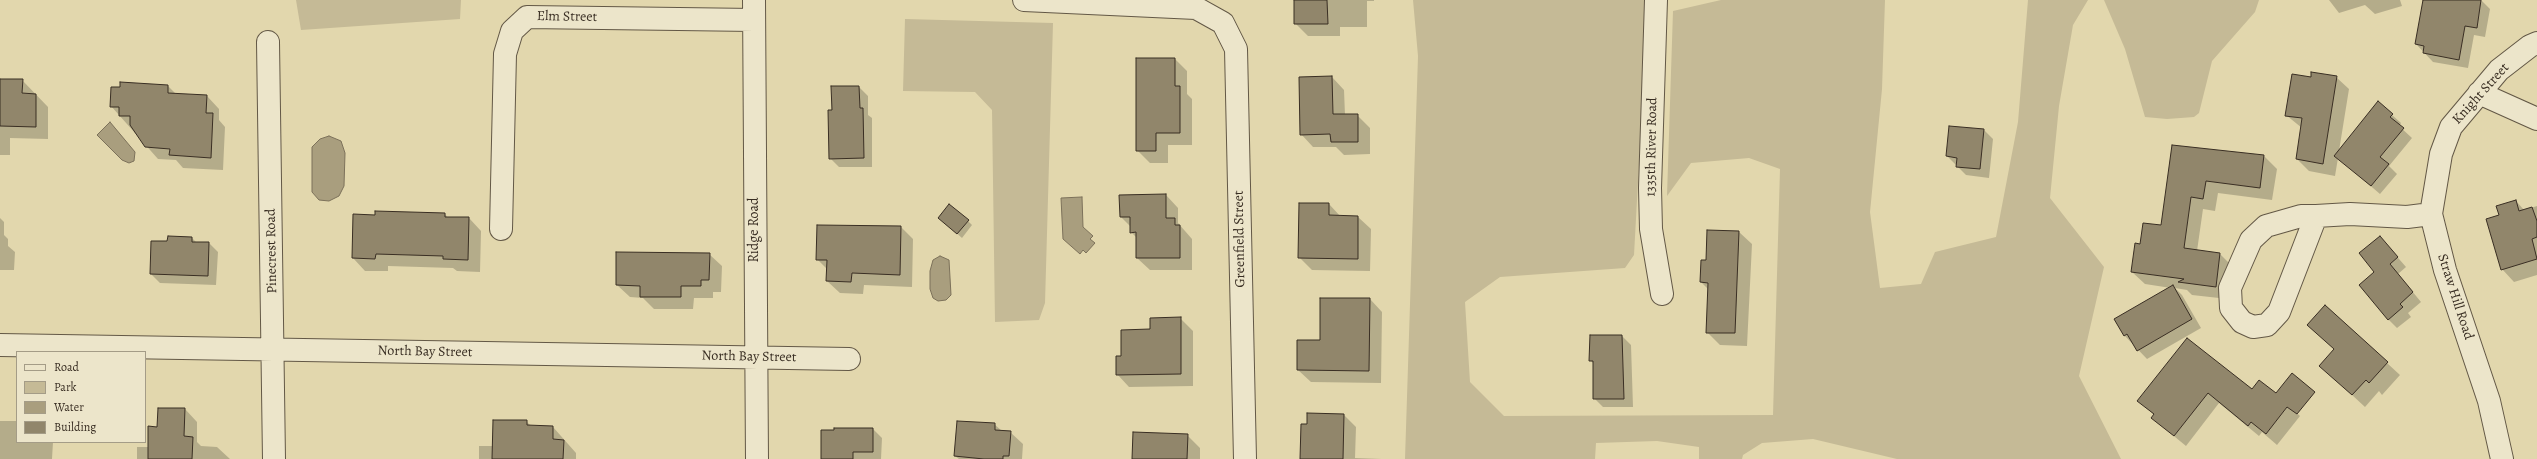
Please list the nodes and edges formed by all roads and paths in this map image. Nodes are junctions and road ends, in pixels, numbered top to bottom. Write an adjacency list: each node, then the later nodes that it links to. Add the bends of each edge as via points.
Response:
1 (1024, 0): 19 (street, Greenfield Street, via 1196,8 1223,23 1236,49)
2 (1656, 0): 12 (street, 1335th River Road, via 1650,188 1651,229)
3 (754, 10): 11 (street, Elm Street, via 527,17 512,31 505,54); 15 (street, Ridge Road)
4 (268, 42): 14 (street, Pinecrest Road)
5 (2537, 43): 6 (street, Knight Street, via 2499,70)
6 (2479, 93): 7 (street); 8 (street, Knight Street)
7 (2537, 119)
8 (2448, 134): 9 (street, Straw Hill Road, via 2436,174)
9 (2432, 214): 10 (street, via 2407,217 2350,214); 20 (street, Straw Hill Road, via 2445,270 2489,401)
10 (2316, 216): 10 (street, via 2301,216 2266,226 2251,240 2230,288 2231,308 2242,322 2253,327 2267,325 2279,312)
11 (501, 229)
12 (1662, 294)
13 (0, 345): 14 (street, North Bay Street)
14 (273, 350): 15 (street, North Bay Street); 17 (street, Pinecrest Road)
15 (756, 356): 16 (street, North Bay Street); 18 (street, Ridge Road)
16 (849, 359)
17 (274, 459)
18 (757, 459)
19 (1245, 459)
20 (2502, 459)

